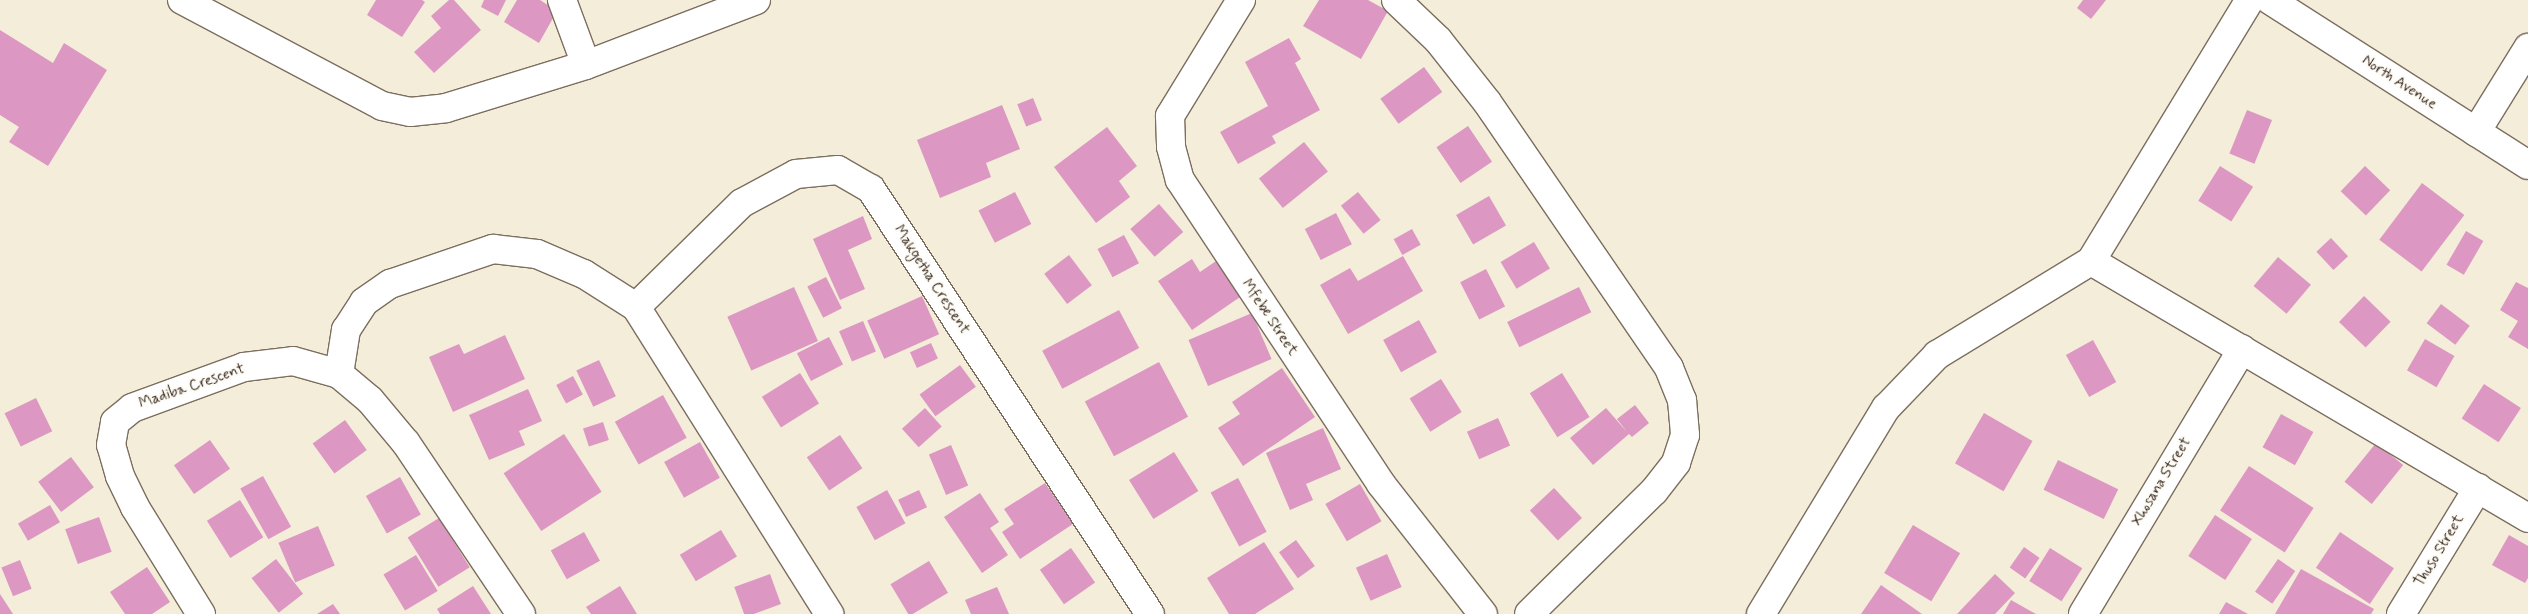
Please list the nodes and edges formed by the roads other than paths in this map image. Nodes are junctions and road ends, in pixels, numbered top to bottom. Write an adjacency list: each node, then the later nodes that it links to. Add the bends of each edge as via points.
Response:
1 (562, 0): 9 (street)
2 (756, 0): 9 (street)
3 (1241, 0): 22 (street, Mfebe Street, via 1170,116 1171,147 1180,180 1381,484)
4 (1396, 0): 23 (street, via 1438,40 1487,102 1669,368 1682,400 1685,435 1676,463 1654,491)
5 (2250, 0): 12 (street)
6 (2270, 0): 10 (street, North Avenue)
7 (187, 1): 9 (street, via 382,106 410,112 446,108)
8 (2528, 48): 10 (street)
9 (586, 65)
10 (2476, 132): 11 (street, North Avenue)
11 (2528, 165)
12 (2091, 261): 14 (street); 24 (street, via 1937,355 1886,408)
13 (636, 307): 15 (street, via 584,274 537,254 493,250 390,284 364,302 346,330); 20 (street); 21 (street, Makgetha Crescent, via 742,204 796,174 838,170 871,189)
14 (2242, 349): 16 (street); 25 (street, Xhosana Street)
15 (339, 374): 18 (street, Madiba Crescent, via 293,361 244,367 132,408 115,422 111,445 120,476 134,507); 19 (street, via 370,400 406,443)
16 (2478, 488): 17 (street); 26 (street, Thuso Street)
17 (2528, 518)
18 (201, 614)
19 (521, 614)
20 (829, 614)
21 (1150, 614)
22 (1483, 614)
23 (1529, 614)
24 (1761, 614)
25 (2083, 614)
26 (2402, 614)

